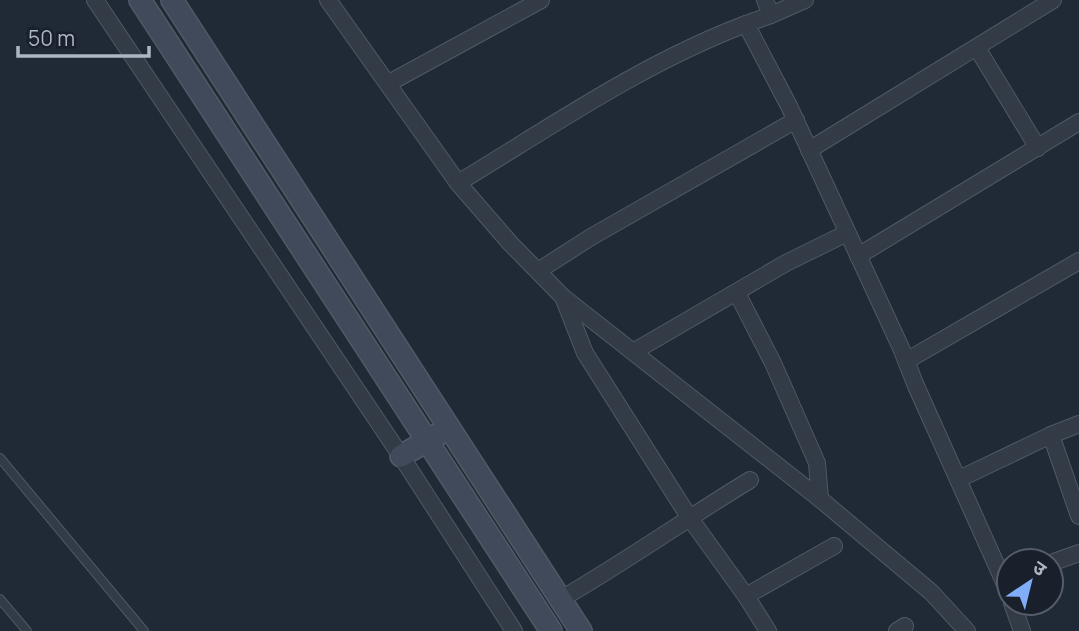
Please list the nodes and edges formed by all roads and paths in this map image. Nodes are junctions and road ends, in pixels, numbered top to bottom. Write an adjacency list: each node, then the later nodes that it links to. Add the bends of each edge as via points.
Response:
1 (95, 0): 28 (street)
2 (140, 0): 28 (street)
3 (173, 0): 26 (street)
4 (328, 0): 11 (street)
5 (541, 0): 11 (street)
6 (805, 0): 8 (street)
7 (1053, 0): 10 (street)
8 (768, 8): 9 (street)
9 (746, 24): 12 (street); 16 (street, via 652,66)
10 (977, 48): 14 (street); 15 (street)
11 (390, 83): 16 (street)
12 (796, 120): 15 (street); 20 (street)
13 (1079, 122): 14 (street)
14 (1038, 148): 18 (street)
15 (809, 150): 17 (street)
16 (458, 183): 20 (street)
17 (847, 233): 18 (street); 21 (street)
18 (858, 256): 24 (street)
19 (1079, 261): 24 (street)
20 (538, 271): 22 (street)
21 (737, 293): 23 (street); 32 (street, via 817,463)
22 (563, 297): 23 (street); 34 (street, via 585,353)
23 (633, 352): 32 (street)
24 (906, 360): 30 (street)
25 (1079, 424): 27 (street)
26 (449, 427): 28 (street); 39 (street)
27 (1051, 435): 30 (street); 33 (street)
28 (414, 448): 42 (street); 43 (street)
29 (0, 458): 41 (lane)
30 (958, 479): 36 (street)
31 (750, 480): 34 (street)
32 (820, 499): 46 (street, via 931,592)
33 (1079, 516)
34 (689, 517): 37 (street); 39 (street)
35 (834, 546): 37 (street)
36 (995, 558)
37 (746, 596): 45 (street)
38 (0, 599): 40 (lane)
39 (561, 599): 44 (street)
40 (27, 631)
41 (144, 631)
42 (514, 631)
43 (551, 631)
44 (582, 631)
45 (768, 631)
46 (967, 631)

